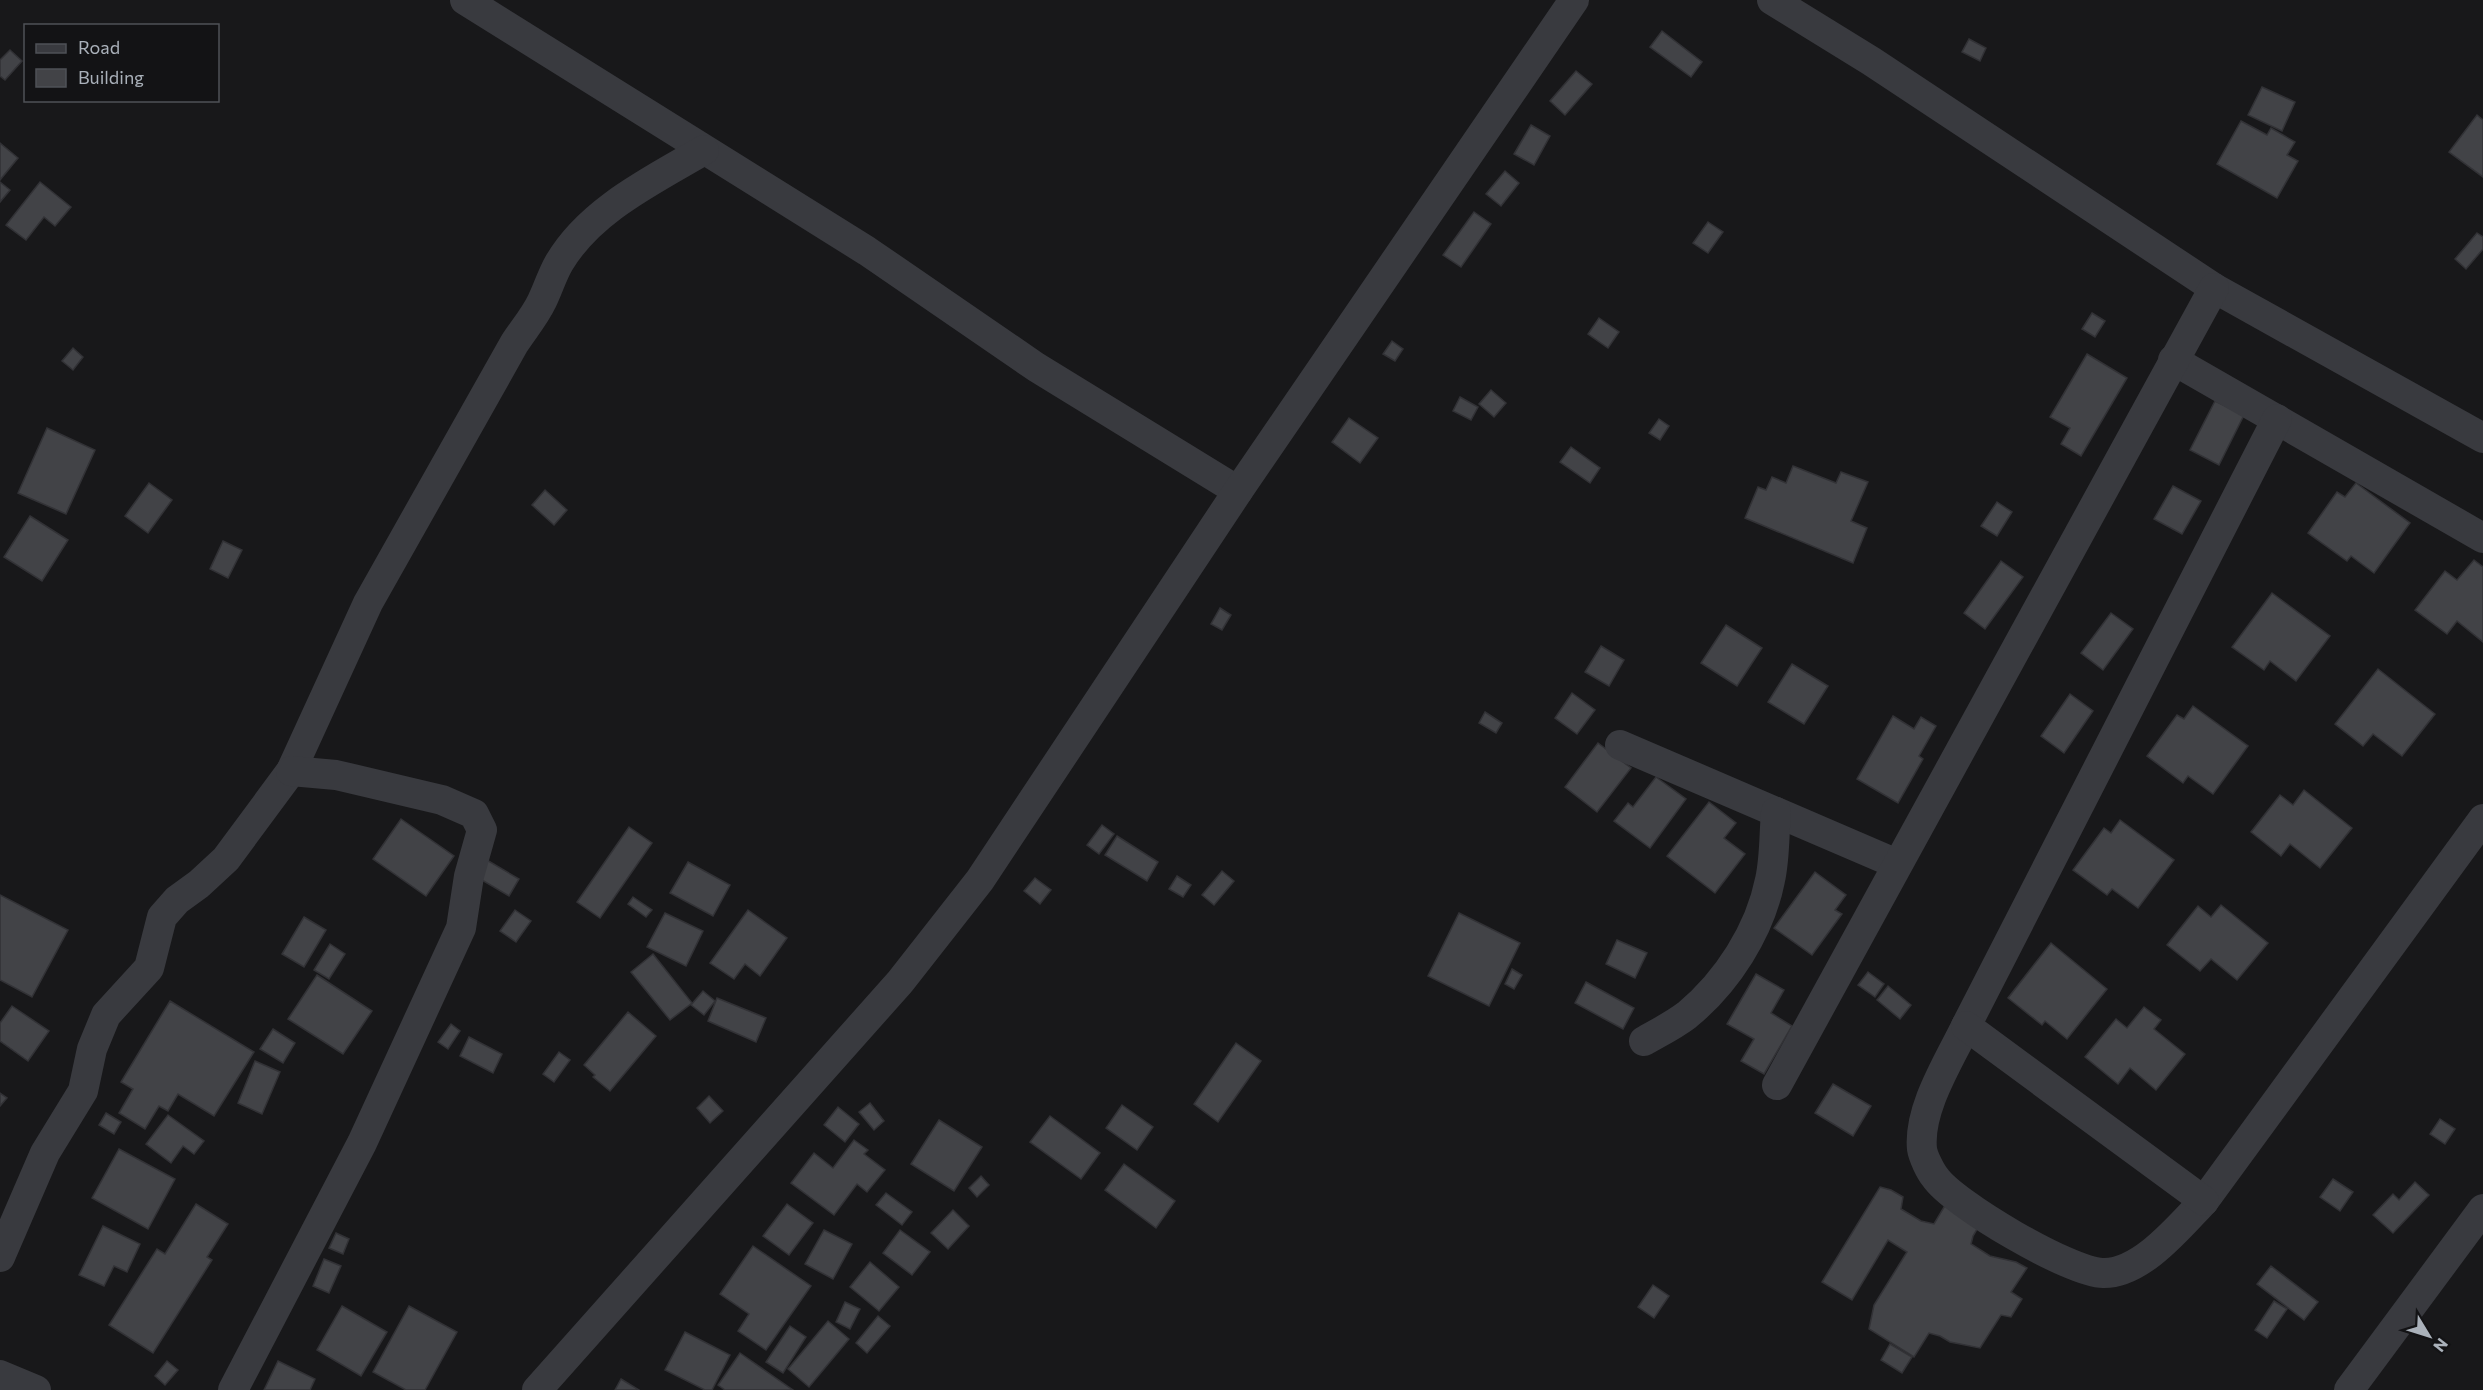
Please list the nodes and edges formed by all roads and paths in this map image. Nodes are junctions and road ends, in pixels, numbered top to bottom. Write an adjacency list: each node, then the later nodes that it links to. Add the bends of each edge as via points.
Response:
1 (465, 0): 4 (street)
2 (1574, 0): 9 (street)
3 (1772, 0): 5 (street)
4 (704, 150): 9 (street, via 867,250 1036,367); 12 (street, via 608,210 559,263 541,304 514,344 368,603)
5 (2214, 288): 6 (street); 8 (street)
6 (2173, 360): 7 (street); 15 (street)
7 (2277, 419): 10 (street); 16 (street)
8 (2483, 438)
9 (1238, 491): 25 (street, via 980,880 900,982)
10 (2483, 538)
11 (1620, 745): 13 (street)
12 (291, 771): 21 (street, via 226,859 162,917 149,968 106,1015 92,1049 82,1091 45,1154); 24 (street, via 336,774 442,800 474,814 482,830 469,876 461,928 362,1143)
13 (1776, 812): 15 (street); 17 (street, via 1770,880 1746,943 1722,980 1686,1015)
14 (2483, 819): 19 (street)
15 (1897, 864): 18 (street)
16 (1965, 1026): 19 (street); 19 (street, via 1925,1111 1922,1150 1935,1178 1967,1206 2064,1262 2103,1273 2135,1265 2165,1242)
17 (1644, 1041)
18 (1777, 1085)
19 (2204, 1201)
20 (2483, 1209): 26 (street)
21 (0, 1257)
22 (0, 1375): 23 (street)
23 (36, 1390)
24 (233, 1390)
25 (537, 1390)
26 (2349, 1390)

